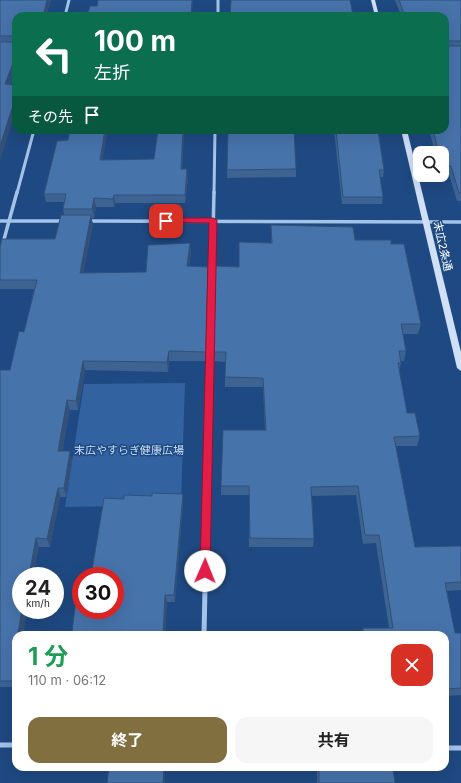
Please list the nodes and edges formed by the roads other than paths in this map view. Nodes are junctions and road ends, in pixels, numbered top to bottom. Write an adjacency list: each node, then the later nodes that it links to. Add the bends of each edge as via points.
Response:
1 (69, 0): 4 (street)
2 (218, 0): 5 (street)
3 (373, 0): 6 (street)
4 (66, 12)
5 (218, 12)
6 (375, 12)
7 (33, 134): 12 (street)
8 (215, 134): 10 (street)
9 (405, 134): 15 (street, 末広2条通)
10 (213, 220): 14 (street); 15 (street); 19 (street)
11 (0, 221): 12 (street)
12 (9, 221): 13 (street); 17 (street)
13 (72, 221)
14 (80, 221)
15 (426, 222): 16 (street); 18 (street, 末広2条通)
16 (461, 222)
17 (2, 248)
18 (461, 368)
19 (204, 631)
20 (0, 745): 21 (street)
21 (12, 745)
22 (449, 748): 23 (street)
23 (461, 748)

